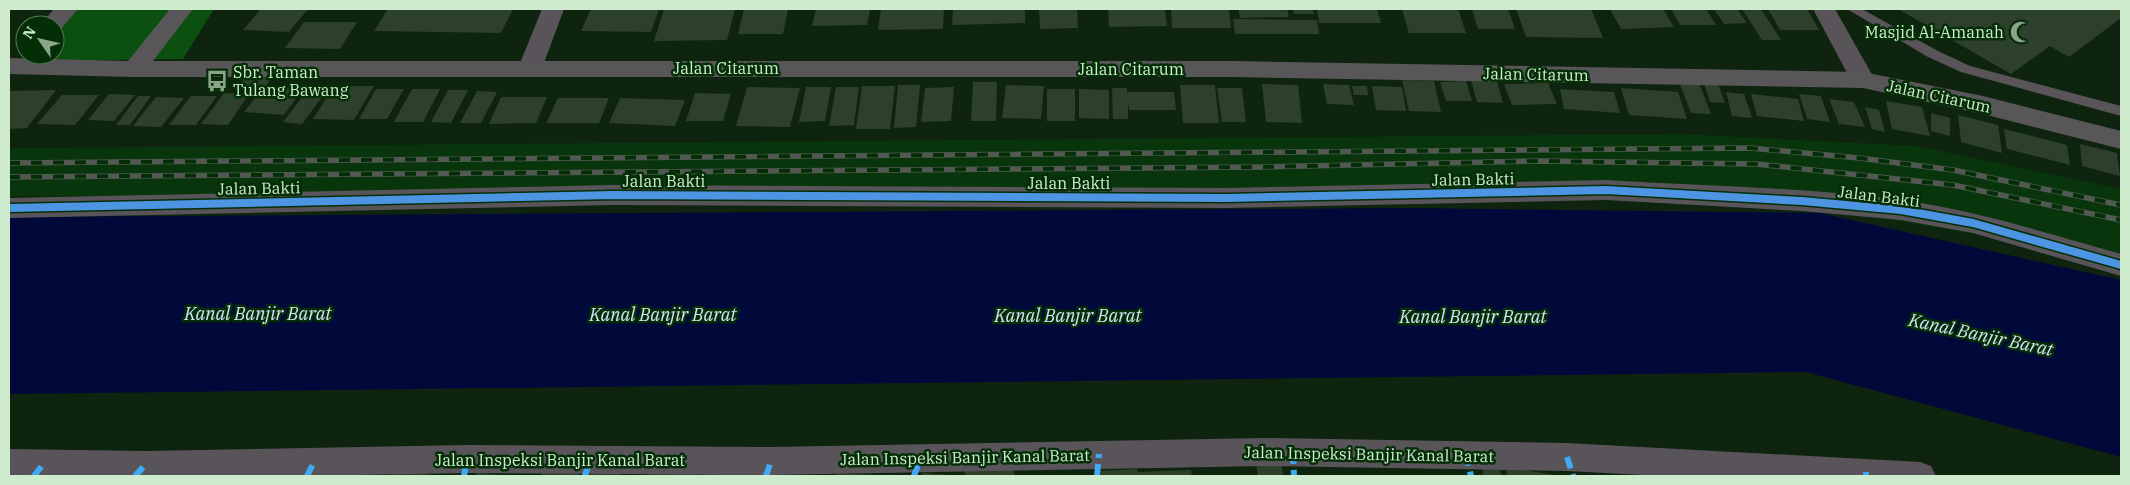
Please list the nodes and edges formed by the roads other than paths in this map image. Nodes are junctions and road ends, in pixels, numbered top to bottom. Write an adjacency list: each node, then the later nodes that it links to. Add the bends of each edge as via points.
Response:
1 (182, 9): 7 (street)
2 (553, 9): 6 (street)
3 (1824, 9): 8 (street)
4 (1853, 9): 9 (lane, via 1966,69)
5 (65, 65): 7 (street, Jalan Citarum)
6 (530, 68): 7 (street, Jalan Citarum); 8 (street, Jalan Citarum, via 1233,69)
7 (134, 69)
8 (1863, 80): 10 (street, Jalan Citarum, via 1982,105)
9 (2121, 111)
10 (2121, 140)
11 (9, 208): 12 (street, Jalan Bakti, via 613,194 1227,198 1606,190 1901,210 1973,223)
12 (2121, 265)
13 (9, 463): 23 (street, Jalan Inspeksi Banjir Kanal Barat)
14 (1293, 464): 15 (street, Jalan Inspeksi Banjir Kanal Barat); 16 (street, Jalan Inspeksi Banjir Kanal Barat)
15 (1098, 465): 20 (street, Jalan Inspeksi Banjir Kanal Barat)
16 (1468, 465): 17 (street, Jalan Inspeksi Banjir Kanal Barat)
17 (1570, 467): 25 (street, Jalan Inspeksi Banjir Kanal Barat)
18 (465, 468): 19 (street, Jalan Inspeksi Banjir Kanal Barat); 21 (street, Jalan Inspeksi Banjir Kanal Barat)
19 (587, 468): 22 (street, Jalan Inspeksi Banjir Kanal Barat)
20 (917, 468): 22 (street, Jalan Inspeksi Banjir Kanal Barat)
21 (310, 469): 24 (street, Jalan Inspeksi Banjir Kanal Barat)
22 (769, 469)
23 (39, 470): 24 (street, Jalan Inspeksi Banjir Kanal Barat)
24 (140, 470)
25 (1866, 474): 26 (street, Jalan Inspeksi Banjir Kanal Barat)
26 (1920, 476)

